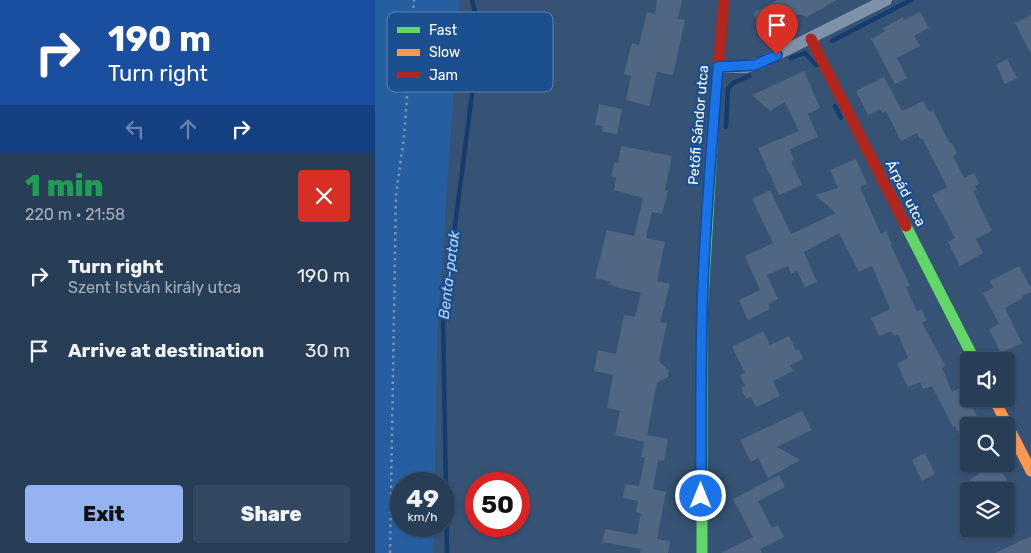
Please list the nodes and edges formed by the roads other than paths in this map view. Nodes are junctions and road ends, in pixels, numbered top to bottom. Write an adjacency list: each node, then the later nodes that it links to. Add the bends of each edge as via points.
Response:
1 (724, 0): 4 (main road, Petőfi Sándor utca)
2 (886, 0): 3 (street)
3 (811, 39): 4 (street, via 755,65); 5 (main road, Árpád utca)
4 (718, 67): 8 (main road, Petőfi Sándor utca, via 703,284)
5 (970, 352)
6 (998, 407): 7 (main road)
7 (1031, 471)
8 (702, 553)

